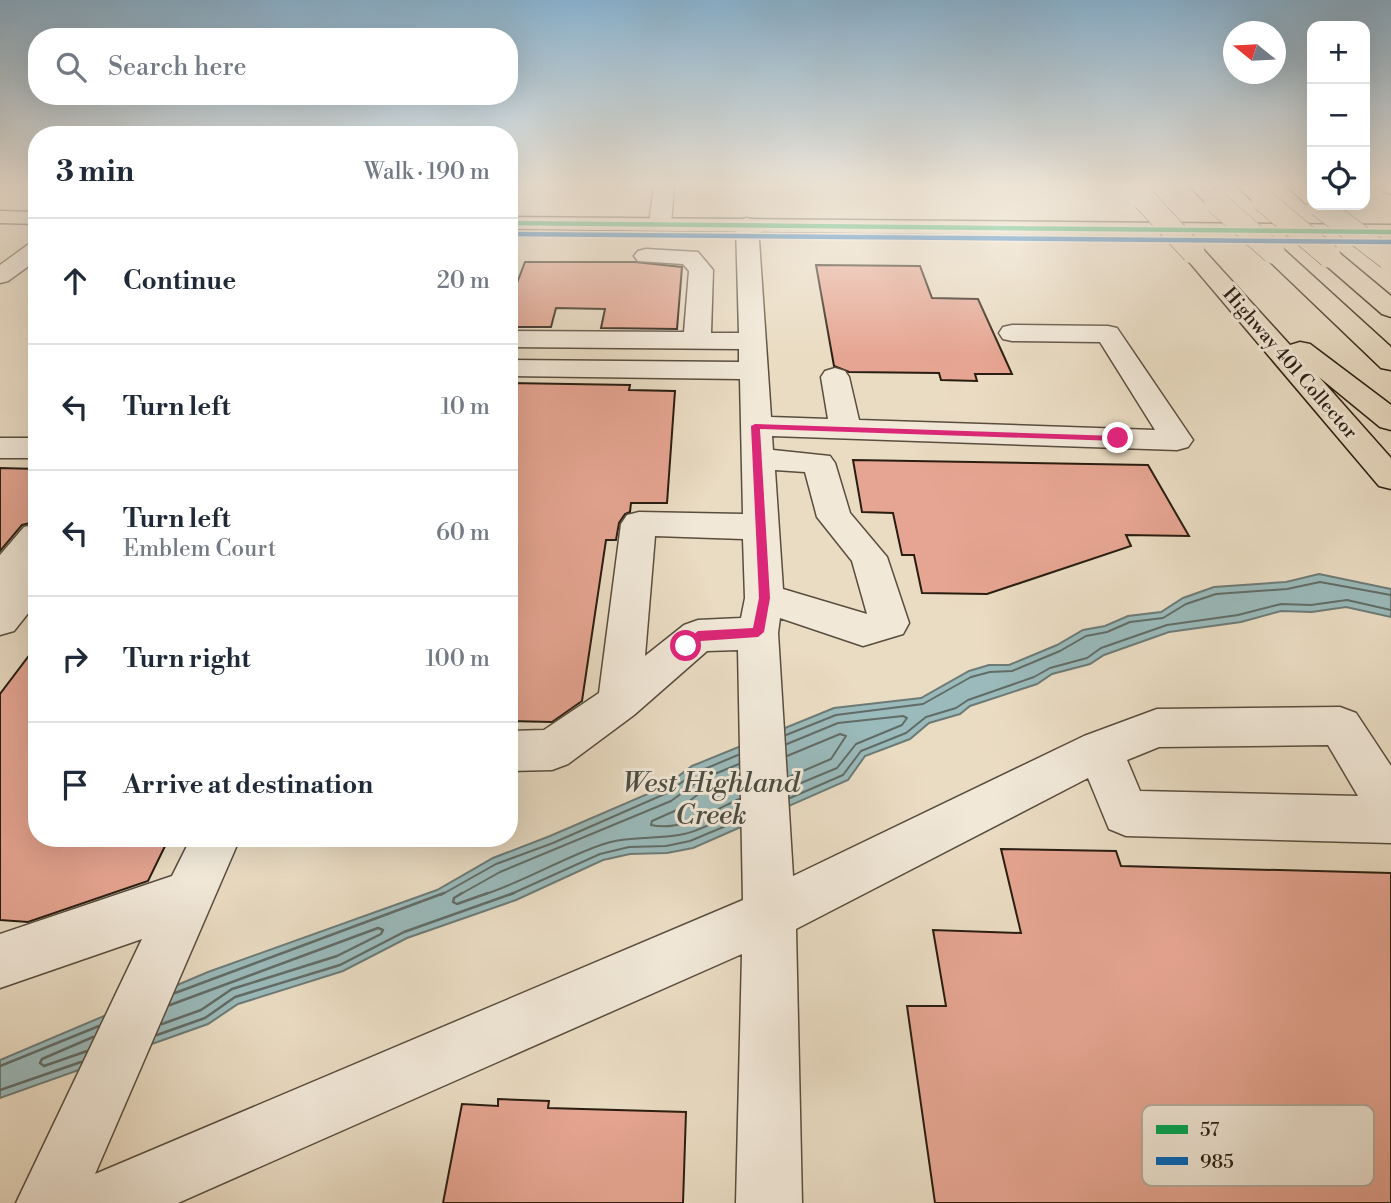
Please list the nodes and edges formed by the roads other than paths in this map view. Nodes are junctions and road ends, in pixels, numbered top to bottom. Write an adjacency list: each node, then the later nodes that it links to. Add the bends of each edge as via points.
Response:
1 (747, 242): 10 (street)
2 (1184, 242): 12 (main road, Highway 401 Collector, bridge)
3 (1262, 242): 18 (main road, bridge)
4 (1313, 242): 13 (main road, bridge)
5 (1368, 242): 8 (main road, bridge)
6 (28, 256): 11 (street)
7 (646, 256): 9 (street, via 690,257)
8 (1390, 259)
9 (701, 270): 10 (street); 16 (street)
10 (748, 270): 17 (street)
11 (0, 276)
12 (1241, 307): 22 (main road); 27 (main road, Highway 401 Collector)
13 (1391, 309)
14 (1012, 333): 23 (street, via 1108,334 1177,440)
15 (518, 339): 16 (street)
16 (697, 340): 17 (street)
17 (751, 341): 20 (street)
18 (1391, 362)
19 (518, 368): 20 (street)
20 (753, 371): 24 (street)
21 (835, 377): 23 (street)
22 (1391, 421)
23 (845, 429): 24 (street)
24 (756, 443): 28 (street); 32 (street, via 819,463 834,517 869,557 889,623 863,630)
25 (0, 448): 26 (street)
26 (28, 448)
27 (1391, 478)
28 (760, 527): 32 (street); 34 (street, via 639,524)
29 (28, 547): 30 (street)
30 (0, 580)
31 (28, 586): 33 (street)
32 (761, 615): 34 (street, via 698,636); 41 (street)
33 (0, 620)
34 (619, 702): 36 (street, via 552,750)
35 (1101, 750): 37 (street, via 1157,728 1340,726); 38 (street, via 1126,813); 41 (street)
36 (518, 751)
37 (1391, 807)
38 (1391, 820)
39 (212, 847): 40 (street)
40 (179, 915): 42 (street); 43 (street)
41 (769, 915): 44 (street); 45 (street)
42 (0, 961)
43 (49, 1203)
44 (103, 1203)
45 (769, 1203)

